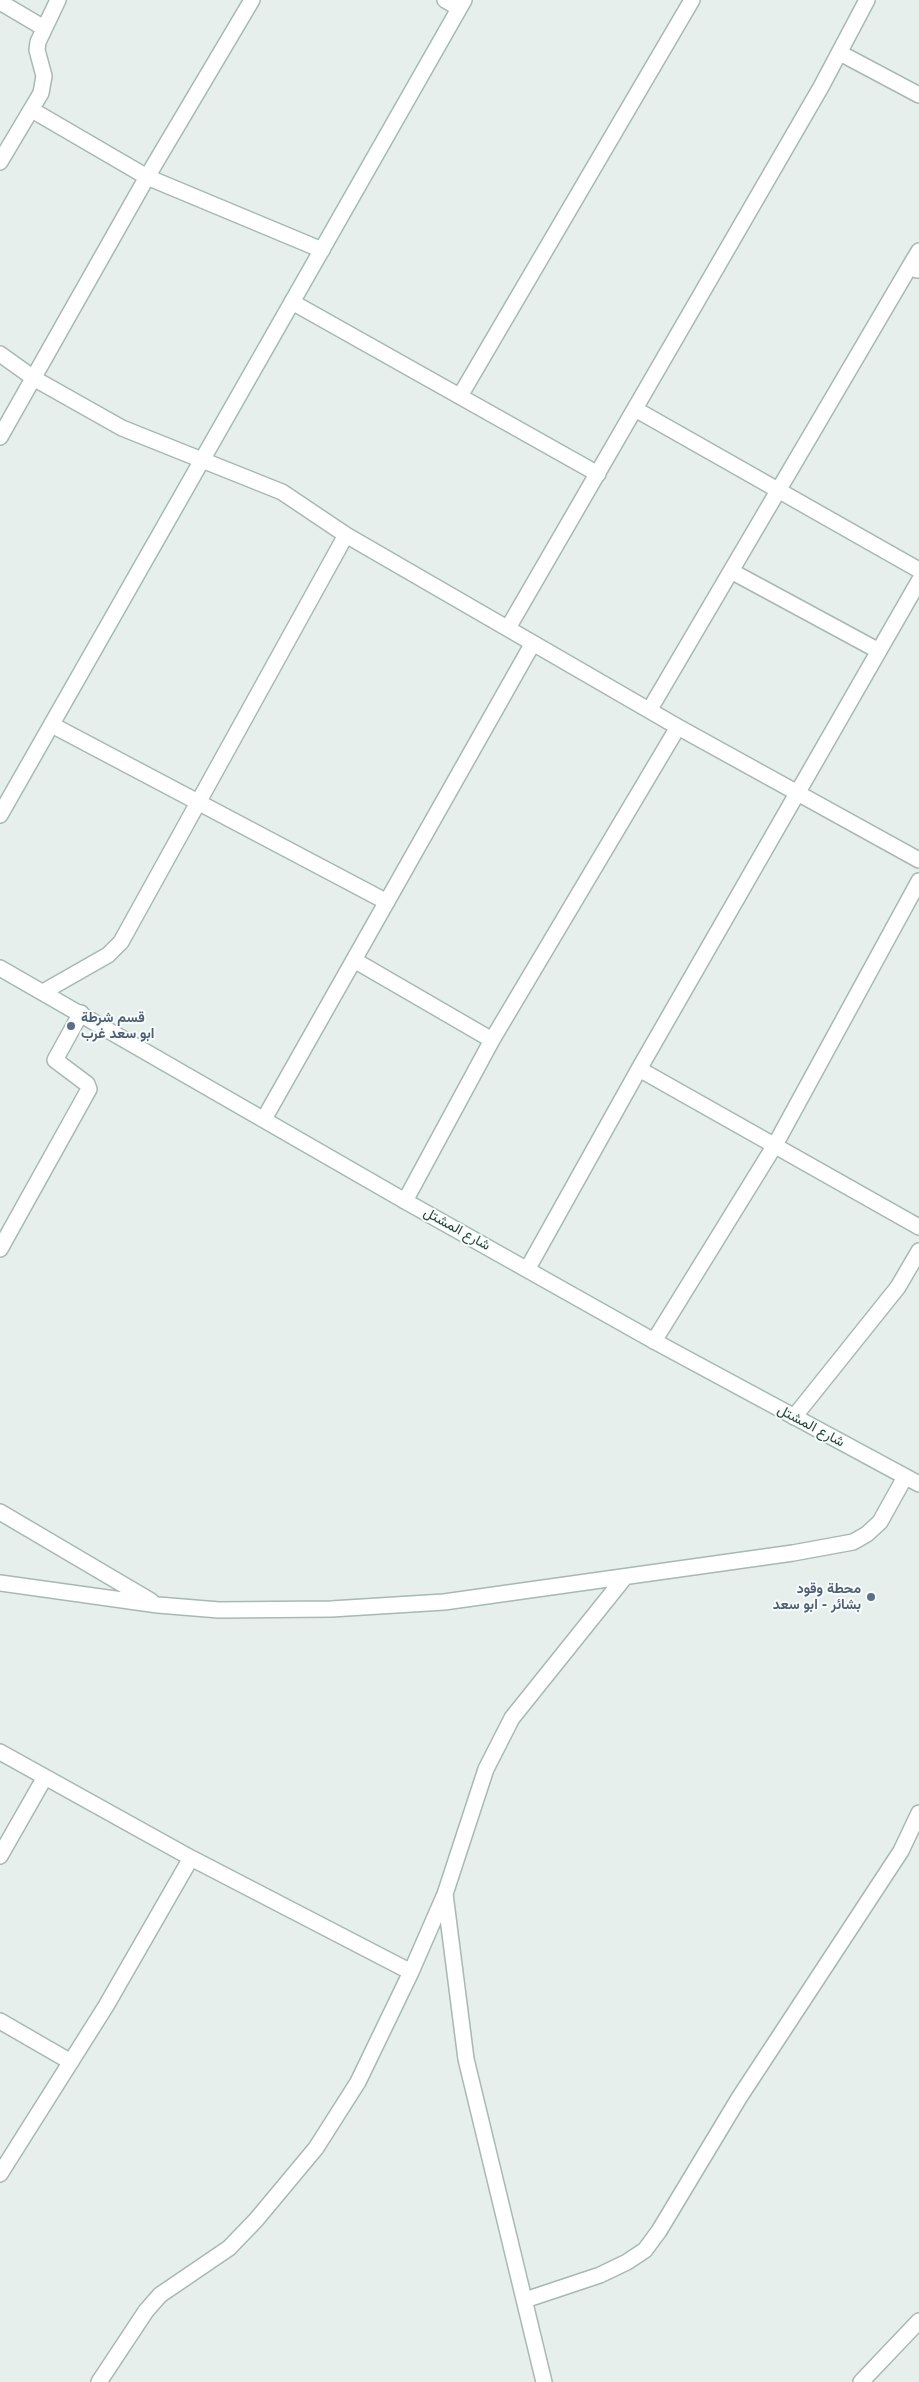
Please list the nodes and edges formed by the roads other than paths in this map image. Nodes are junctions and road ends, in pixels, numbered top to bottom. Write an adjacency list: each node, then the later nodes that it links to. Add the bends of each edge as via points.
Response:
1 (58, 0): 8 (street)
2 (252, 0): 13 (street)
3 (445, 0): 7 (street)
4 (692, 0): 20 (street)
5 (867, 0): 9 (street)
6 (0, 2): 8 (street)
7 (462, 4): 14 (street)
8 (44, 28): 11 (street, via 37,50 44,84)
9 (840, 53): 10 (street); 21 (street)
10 (919, 95)
11 (32, 110): 12 (street); 13 (street)
12 (0, 162)
13 (148, 177): 14 (street); 19 (street)
14 (322, 250): 17 (street)
15 (919, 251): 16 (street)
16 (915, 269): 25 (street)
17 (292, 302): 20 (street); 23 (street)
18 (0, 354): 19 (street)
19 (35, 379): 22 (street); 23 (street, via 122,428)
20 (460, 396): 24 (street)
21 (635, 408): 24 (street); 25 (street)
22 (0, 437)
23 (202, 461): 26 (street, via 282,492); 34 (street)
24 (598, 474): 30 (street)
25 (778, 490): 27 (street); 28 (street)
26 (346, 535): 30 (street); 37 (street)
27 (919, 570)
28 (731, 571): 32 (street); 33 (street)
29 (919, 581): 32 (street)
30 (508, 628): 31 (street)
31 (533, 643): 33 (street); 41 (street)
32 (879, 651): 36 (street)
33 (650, 709): 35 (street)
34 (52, 725): 37 (street); 38 (street)
35 (678, 727): 36 (street); 46 (street)
36 (796, 794): 39 (street); 47 (street)
37 (200, 803): 41 (street); 44 (street, via 121,942 108,955)
38 (0, 815)
39 (919, 860)
40 (919, 881): 49 (street)
41 (387, 902): 42 (street)
42 (354, 960): 46 (street); 48 (street)
43 (0, 968): 44 (street, شارع المشتل)
44 (43, 992): 45 (street, شارع المشتل)
45 (81, 1013): 48 (street, شارع المشتل); 51 (street, via 55,1060 87,1084 89,1089)
46 (492, 1040): 50 (street)
47 (639, 1069): 49 (street); 55 (street)
48 (264, 1119): 50 (street, شارع المشتل)
49 (775, 1145): 52 (street); 56 (street)
50 (405, 1201): 55 (street, شارع المشتل)
51 (5, 1226): 53 (street)
52 (919, 1227)
53 (0, 1249)
54 (919, 1251): 57 (street, via 898,1287)
55 (528, 1268): 56 (street, شارع المشتل)
56 (654, 1341): 57 (street, شارع المشتل)
57 (794, 1417): 58 (street, شارع المشتل)
58 (905, 1477): 59 (street, شارع المشتل); 61 (street, via 880,1522 853,1542)
59 (919, 1484)
60 (0, 1512): 63 (street)
61 (625, 1577): 63 (street, via 444,1602 350,1608 219,1610); 69 (street, via 512,1718 486,1769)
62 (0, 1583): 63 (street)
63 (158, 1605)
64 (0, 1752): 65 (street)
65 (45, 1777): 67 (street); 68 (street)
66 (919, 1813): 74 (street, via 901,1851 739,2098 645,2250 600,2274)
67 (0, 1856)
68 (191, 1858): 70 (street); 72 (street)
69 (445, 1894): 70 (street); 74 (street, via 466,2059)
70 (411, 1972): 77 (street, via 358,2082 316,2148 229,2248 160,2295)
71 (0, 2021): 72 (street)
72 (70, 2062): 73 (street)
73 (0, 2174)
74 (524, 2300): 78 (street)
75 (919, 2321): 76 (street)
76 (866, 2379)
77 (99, 2382)
78 (544, 2382)

